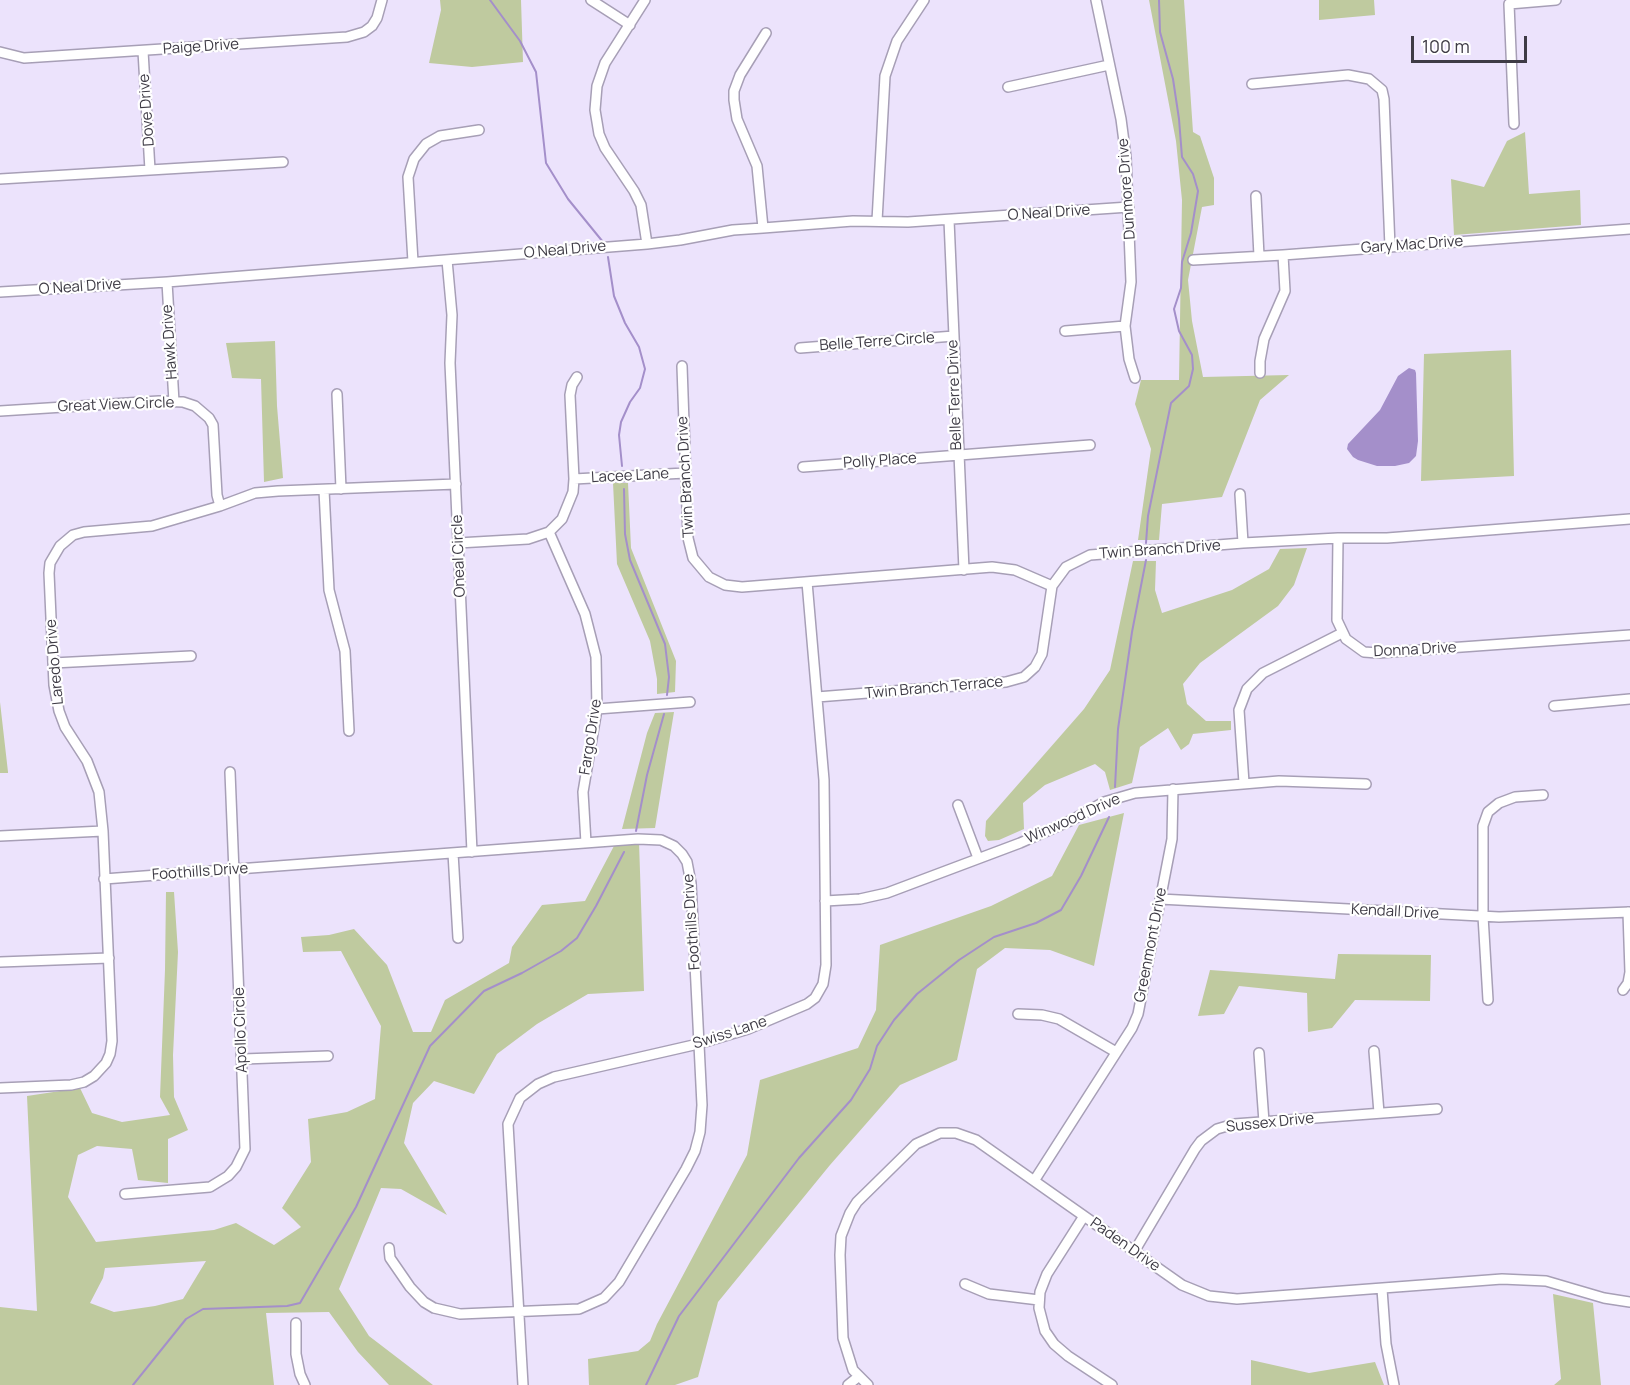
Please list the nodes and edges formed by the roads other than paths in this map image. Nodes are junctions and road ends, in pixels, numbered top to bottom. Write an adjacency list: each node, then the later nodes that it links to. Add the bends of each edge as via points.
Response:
1 (382, 0): 9 (street, Paige Drive, via 372,26 357,35)
2 (591, 0): 7 (street)
3 (645, 0): 7 (street)
4 (924, 0): 22 (street, via 897,41 885,76)
5 (1096, 0): 11 (street, Dunmore Drive)
6 (1556, 0): 14 (street, via 1509,4)
7 (630, 25): 25 (street, via 601,73 596,121 605,148 638,198)
8 (765, 33): 23 (street, via 734,91 737,119 757,166)
9 (143, 51): 10 (street, Paige Drive, via 24,58); 17 (street, Dove Drive)
10 (0, 52)
11 (1109, 65): 13 (street); 20 (street, Dunmore Drive, via 1124,138)
12 (1252, 84): 26 (street, via 1348,75 1369,79 1382,90)
13 (1008, 87)
14 (1514, 124)
15 (479, 130): 31 (street, via 440,136 426,144 414,159 408,177)
16 (283, 162): 17 (street)
17 (150, 170): 18 (street)
18 (0, 179)
19 (1256, 196): 28 (street)
20 (1129, 207): 21 (street, O Neal Drive); 34 (street, Dunmore Drive, via 1131,282)
21 (949, 220): 22 (street, O Neal Drive); 36 (street, Belle Terre Drive)
22 (877, 221): 23 (street, O Neal Drive)
23 (763, 228): 25 (street, O Neal Drive)
24 (1630, 229): 26 (street, Gary Mac Drive)
25 (647, 244): 29 (street, O Neal Drive)
26 (1390, 247): 27 (street, Gary Mac Drive)
27 (1283, 255): 28 (street, Gary Mac Drive); 39 (street, via 1285,291 1264,339)
28 (1259, 256): 30 (street, Gary Mac Drive)
29 (447, 260): 31 (street, O Neal Drive); 50 (street, Oneal Circle)
30 (1193, 260)
31 (413, 262): 32 (street, O Neal Drive)
32 (166, 282): 33 (street, O Neal Drive); 43 (street, Hawk Drive)
33 (0, 292)
34 (1125, 326): 35 (street); 41 (street, Dunmore Drive)
35 (1065, 331)
36 (954, 336): 37 (street, Belle Terre Circle); 46 (street, Belle Terre Drive)
37 (800, 348)
38 (682, 366): 48 (street, Twin Branch Drive)
39 (1260, 373)
40 (577, 377): 49 (street, via 570,395)
41 (1135, 378)
42 (337, 394): 51 (street)
43 (174, 402): 44 (street, Great View Circle); 54 (street, Great View Circle, via 195,406 213,425)
44 (0, 411)
45 (1090, 445): 46 (street, Polly Place)
46 (957, 455): 47 (street, Polly Place); 60 (street, Belle Terre Drive)
47 (803, 467)
48 (685, 474): 49 (street, Lacee Lane); 61 (street, Twin Branch Drive, via 690,549 702,571 717,582 734,586)
49 (574, 479): 56 (street, via 567,511)
50 (456, 484): 51 (street, Laredo Drive); 58 (street, Oneal Circle)
51 (341, 489): 52 (street, Laredo Drive)
52 (324, 490): 54 (street, Laredo Drive, via 255,493); 72 (street, via 328,584 345,651)
53 (1239, 494): 59 (street)
54 (220, 506): 66 (street, Laredo Drive, via 152,526 84,532 60,546 49,573)
55 (1630, 519): 57 (street, Twin Branch Drive, via 1387,538)
56 (549, 532): 58 (street, via 519,541); 71 (street, Fargo Drive, via 591,633 596,657)
57 (1338, 538): 59 (street, Twin Branch Drive); 63 (street, via 1337,620)
58 (458, 543): 82 (street, Oneal Circle)
59 (1243, 543): 62 (street, Twin Branch Drive, via 1090,555 1066,567)
60 (964, 570): 61 (street, Twin Branch Drive); 62 (street, Twin Branch Drive, via 1005,568)
61 (807, 582): 67 (street, Swiss Lane)
62 (1052, 586): 67 (street, Twin Branch Terrace, via 1042,654 1023,677 1006,682)
63 (1341, 633): 64 (street, Donna Drive, via 1357,649 1370,653); 74 (street, via 1263,673 1247,689 1239,710)
64 (1630, 635)
65 (191, 656): 66 (street)
66 (53, 663): 79 (street, Laredo Drive, via 59,711 94,777)
67 (817, 697): 88 (street, Swiss Lane, via 824,780)
68 (1630, 699): 70 (street)
69 (690, 702): 71 (street)
70 (1554, 706)
71 (597, 709): 81 (street, Fargo Drive, via 583,792)
72 (349, 731)
73 (230, 772): 85 (street, Apollo Circle)
74 (1244, 783): 75 (street, Winwood Drive, via 1299,780); 76 (street, Winwood Drive)
75 (1366, 784)
76 (1173, 789): 84 (street, Winwood Drive, via 1113,799 1052,829); 87 (street, Greenmont Drive, via 1172,839)
77 (1543, 795): 90 (street, via 1507,799 1488,812 1483,826)
78 (958, 805): 84 (street)
79 (103, 831): 80 (street); 86 (street, Laredo Drive)
80 (0, 836)
81 (586, 843): 82 (street, Foothills Drive); 97 (street, Foothills Drive, via 650,838 669,843 687,862)
82 (472, 852): 83 (street, Foothills Drive)
83 (453, 853): 85 (street, Foothills Drive); 91 (street)
84 (978, 858): 88 (street, Winwood Drive, via 887,893)
85 (234, 870): 86 (street, Foothills Drive); 102 (street, Apollo Circle)
86 (105, 879): 92 (street, Laredo Drive)
87 (1160, 899): 90 (street, Kendall Drive); 98 (street, Greenmont Drive, via 1138,1014)
88 (825, 901): 97 (street, Swiss Lane, via 825,976 815,998 748,1029)
89 (1629, 912): 90 (street, Kendall Drive); 94 (street, via 1630,972 1629,983)
90 (1483, 916): 95 (street)
91 (458, 938)
92 (109, 958): 93 (street); 103 (street, Laredo Drive, via 112,1041 101,1071 71,1085)
93 (0, 963)
94 (1623, 990)
95 (1488, 1000)
96 (1018, 1014): 98 (street, via 1059,1019)
97 (698, 1044): 116 (street, Foothills Drive, via 701,1122 695,1151 620,1282 604,1298 587,1307); 116 (street, Swiss Lane, via 554,1077 520,1098 508,1124)
98 (1116, 1052): 107 (street, Greenmont Drive)
99 (1374, 1052): 105 (street)
100 (1259, 1053): 106 (street)
101 (328, 1056): 102 (street)
102 (243, 1059): 108 (street, Apollo Circle, via 245,1149 236,1167 210,1187)
103 (0, 1089)
104 (1437, 1109): 105 (street, Sussex Drive)
105 (1379, 1113): 106 (street, Sussex Drive)
106 (1264, 1122): 111 (street, Sussex Drive, via 1225,1126 1201,1141)
107 (1034, 1181): 109 (street, Paden Drive); 118 (street, Paden Drive, via 976,1140 956,1133 940,1133 916,1144 857,1202 841,1236 840,1255 843,1338 849,1362)
108 (125, 1194)
109 (1084, 1216): 111 (street, Paden Drive); 114 (street, via 1047,1274)
110 (389, 1248): 116 (street, Foothills Drive, via 390,1258 410,1287 434,1308 460,1314)
111 (1134, 1252): 113 (street, Paden Drive, via 1190,1290 1221,1299)
112 (966, 1284): 114 (street, via 989,1294)
113 (1382, 1289): 115 (street, Paden Drive, via 1534,1280); 125 (street)
114 (1039, 1300): 119 (street, via 1042,1320 1054,1344)
115 (1630, 1302)
116 (519, 1312): 121 (street, Swiss Lane)
117 (296, 1323): 120 (street, via 296,1354)
118 (858, 1377): 122 (street); 123 (street, Paden Drive)
119 (1099, 1381): 124 (street)
120 (305, 1385)
121 (523, 1385)
122 (848, 1385)
123 (868, 1385)
124 (1112, 1385)
125 (1394, 1385)

